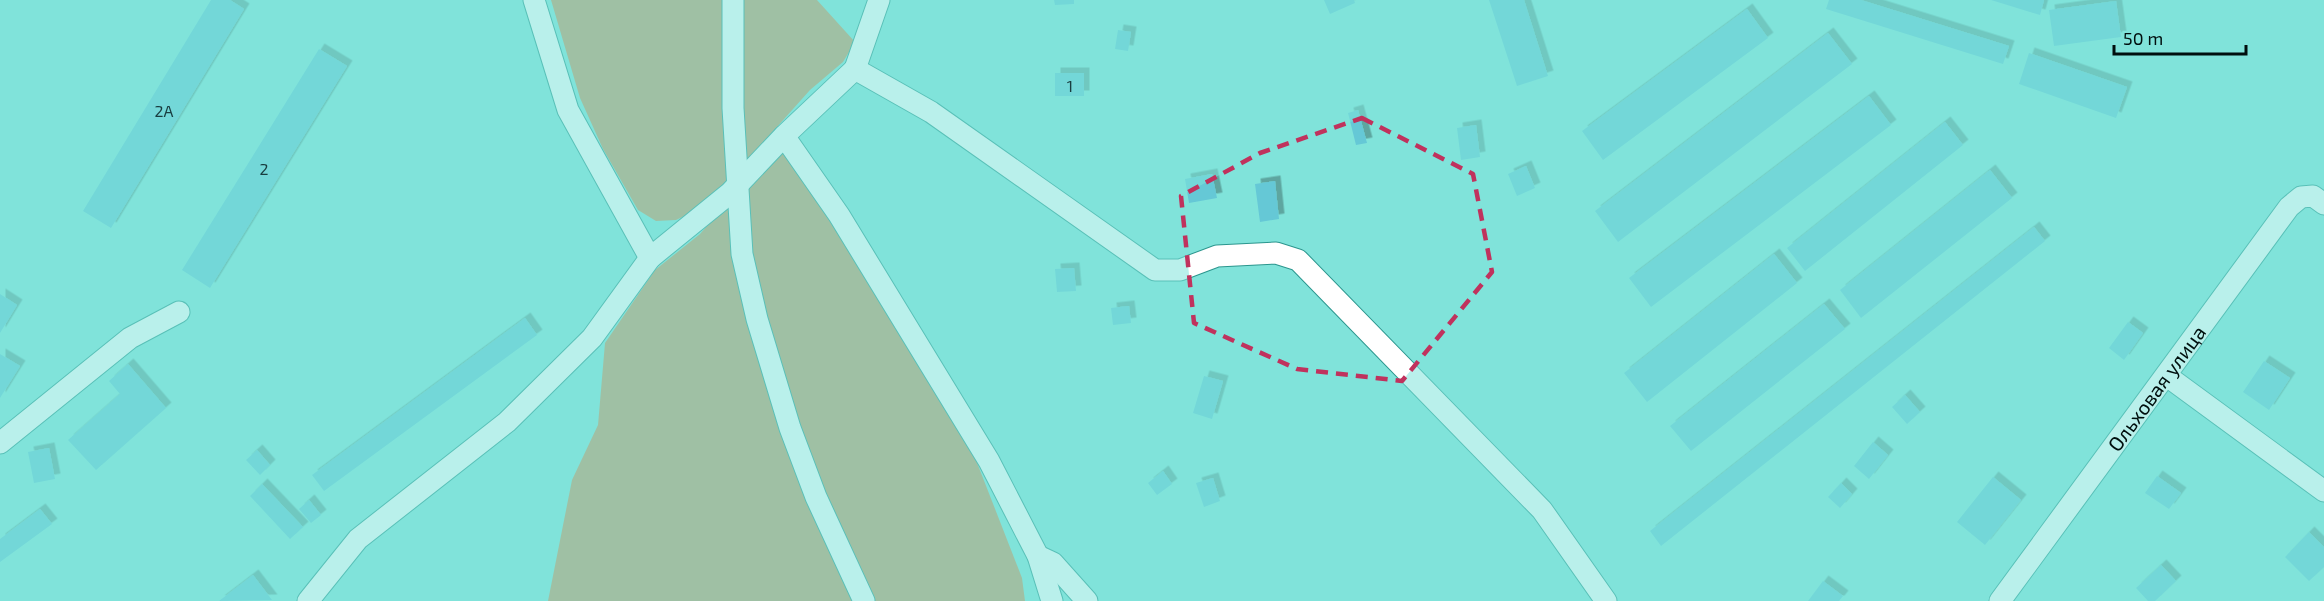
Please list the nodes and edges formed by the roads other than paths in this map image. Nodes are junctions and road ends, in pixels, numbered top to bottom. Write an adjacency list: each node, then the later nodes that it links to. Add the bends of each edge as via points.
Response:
1 (534, 0): 8 (street, via 568,110)
2 (733, 0): 6 (street)
3 (879, 0): 4 (street)
4 (855, 69): 5 (street); 18 (street, via 931,112 1155,270 1180,270 1217,256 1276,253 1298,260 1542,510)
5 (784, 136): 6 (street); 13 (street, via 816,178 955,401)
6 (738, 184): 8 (street); 15 (street, via 742,254 773,377 816,497)
7 (2324, 204): 10 (street, Ольховая улица, via 2313,196 2301,197 2289,207)
8 (650, 258): 14 (street, via 592,338 507,422 358,539)
9 (179, 312): 11 (street, via 130,339)
10 (2167, 376): 12 (street); 19 (street, Ольховая улица)
11 (0, 444)
12 (2324, 491)
13 (1038, 556): 16 (street); 17 (street, via 1053,564)
14 (308, 601)
15 (864, 601)
16 (1052, 601)
17 (1087, 601)
18 (1606, 601)
19 (2000, 601)

